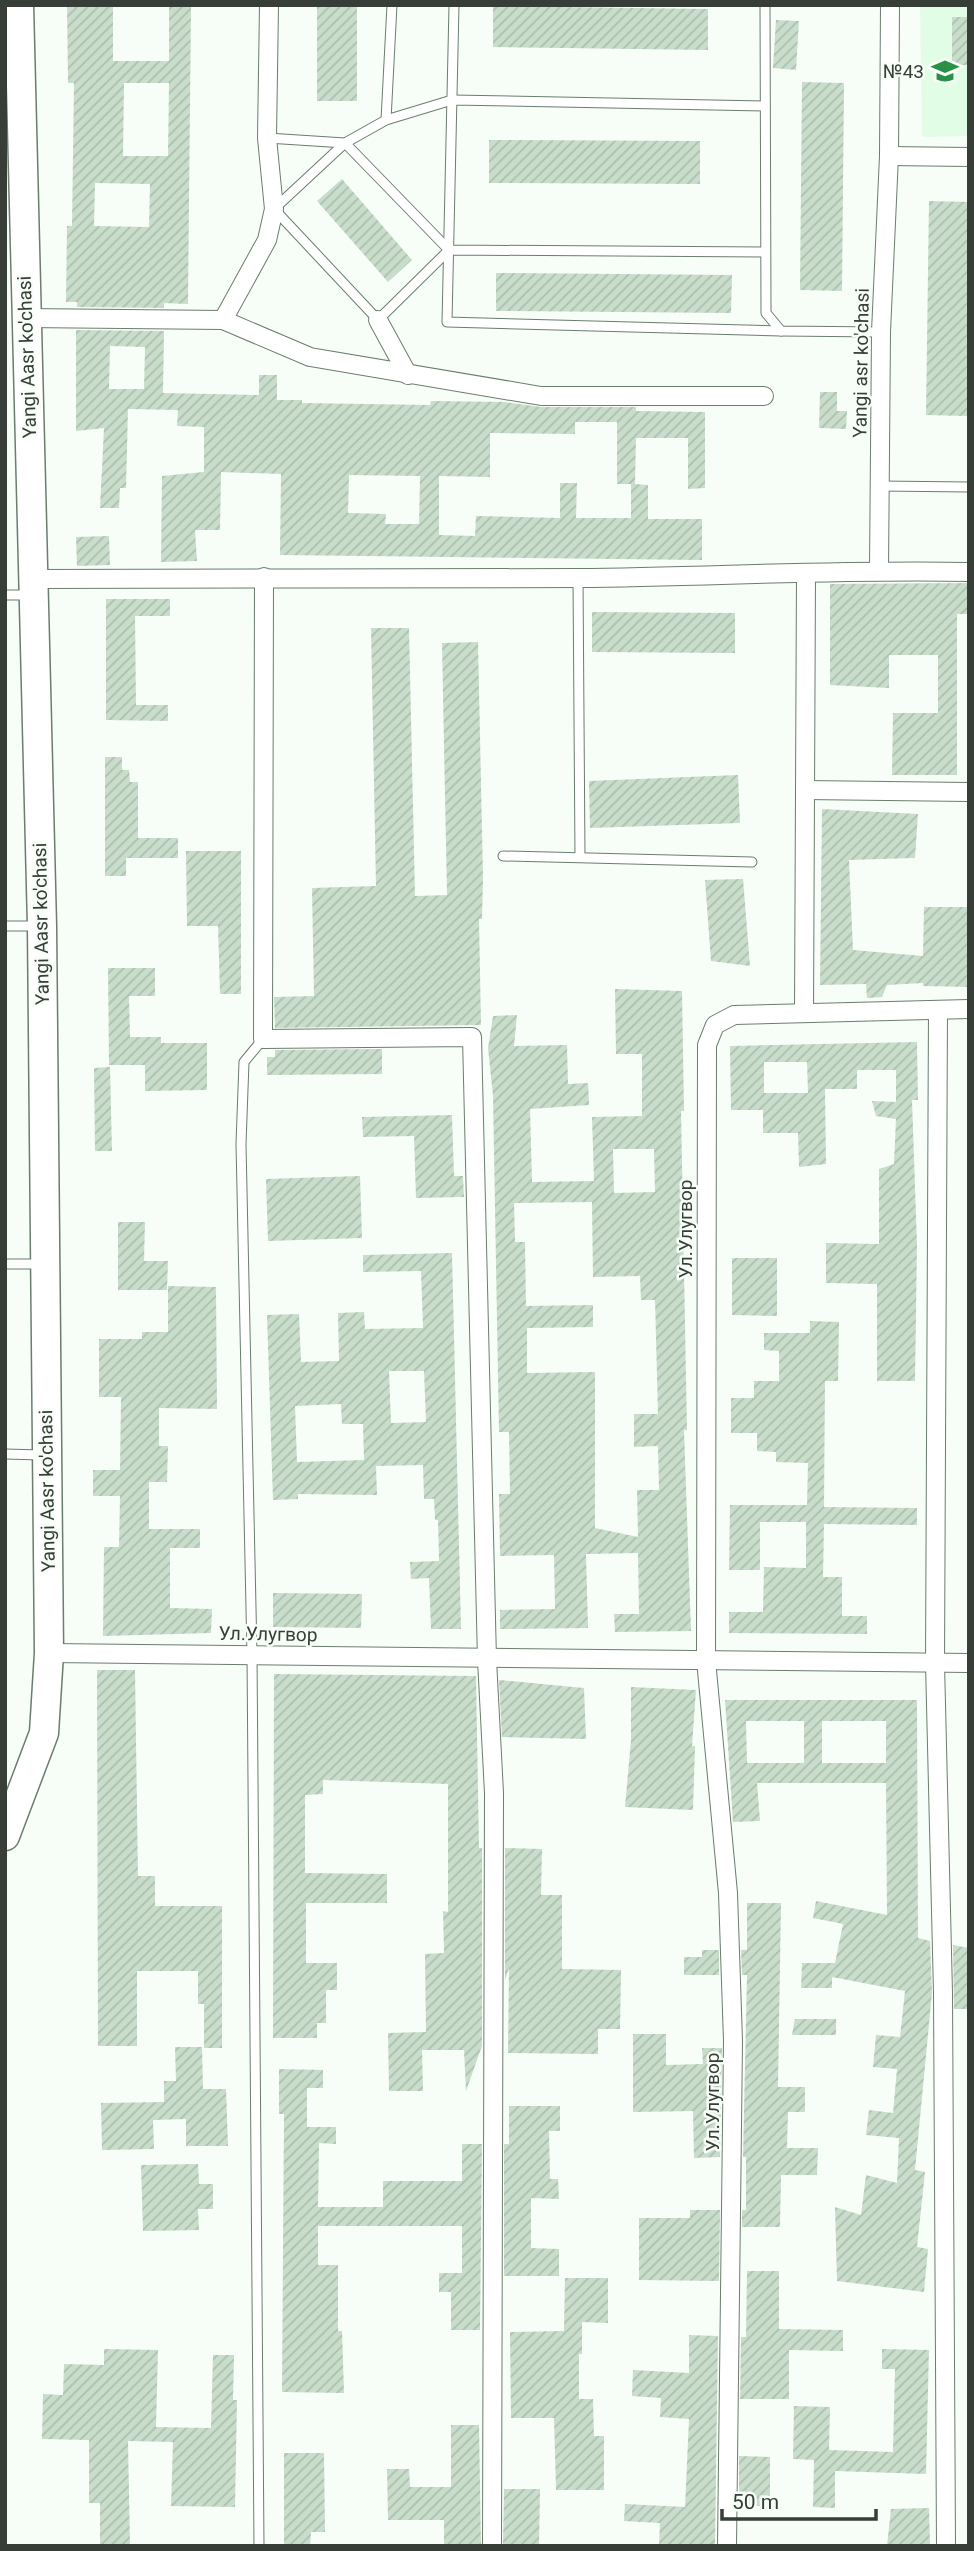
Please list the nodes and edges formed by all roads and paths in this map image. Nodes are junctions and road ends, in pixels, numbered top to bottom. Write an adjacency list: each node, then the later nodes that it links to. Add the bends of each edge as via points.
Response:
1 (19, 5): 17 (main road, Yangi Aasr ko'chasi)
2 (269, 5): 10 (street)
3 (392, 5): 9 (lane)
4 (454, 5): 7 (lane)
5 (765, 5): 8 (lane)
6 (890, 5): 12 (street, Yangi asr ko'chasi)
7 (452, 100): 8 (lane); 9 (lane); 15 (lane)
8 (765, 106): 16 (lane)
9 (386, 120): 11 (lane)
10 (267, 138): 11 (lane); 14 (street)
11 (345, 143): 14 (lane); 15 (lane)
12 (889, 156): 13 (street); 21 (street, Yangi asr ko'chasi)
13 (969, 157)
14 (274, 209): 18 (street, via 267,240); 19 (lane)
15 (449, 250): 16 (lane); 19 (lane); 20 (lane, via 447,322)
16 (764, 252): 20 (lane, via 766,313)
17 (25, 318): 18 (street); 31 (main road, Yangi Aasr ko'chasi)
18 (223, 320): 22 (street, via 310,357)
19 (378, 320): 22 (street)
20 (781, 331): 21 (lane)
21 (881, 332): 24 (street, Yangi asr ko'chasi)
22 (408, 375): 23 (street, via 541,396)
23 (764, 396)
24 (880, 486): 25 (lane); 26 (street, Yangi asr ko'chasi)
25 (969, 487)
26 (879, 570): 27 (street); 28 (street)
27 (969, 572)
28 (806, 575): 30 (street); 33 (street)
29 (264, 577): 30 (street); 31 (street); 43 (street)
30 (578, 578): 36 (lane)
31 (34, 587): 32 (lane); 39 (main road, Yangi Aasr ko'chasi)
32 (5, 595)
33 (805, 790): 34 (street); 42 (street)
34 (969, 792)
35 (502, 856): 36 (lane)
36 (580, 857): 37 (lane)
37 (752, 862)
38 (5, 926): 39 (lane)
39 (42, 926): 45 (main road, Yangi Aasr ko'chasi)
40 (969, 1009): 41 (street, Ул.Улугвор)
41 (938, 1010): 42 (street, Ул.Улугвор); 52 (street)
42 (804, 1013): 51 (street, Ул.Улугвор, via 734,1015 715,1025 707,1045)
43 (263, 1039): 49 (lane, via 244,1062 241,1143); 50 (street, via 472,1037)
44 (5, 1264): 45 (lane)
45 (44, 1264): 47 (main road, Yangi Aasr ko'chasi)
46 (5, 1454): 47 (lane)
47 (47, 1455): 48 (main road, Yangi Aasr ko'chasi)
48 (48, 1653): 49 (street, Ул.Улугвор); 54 (main road, Yangi Aasr ko'chasi, via 44,1733)
49 (252, 1654): 50 (street, Ул.Улугвор); 55 (lane)
50 (487, 1660): 51 (street, Ул.Улугвор); 56 (street, via 495,1820)
51 (706, 1660): 52 (street, Ул.Улугвор); 57 (street, Ул.Улугвор, via 728,1893 733,2041)
52 (935, 1663): 53 (street, Ул.Улугвор); 58 (street, via 943,1993)
53 (969, 1663)
54 (5, 1836)
55 (259, 2546)
56 (492, 2546)
57 (727, 2546)
58 (946, 2546)

